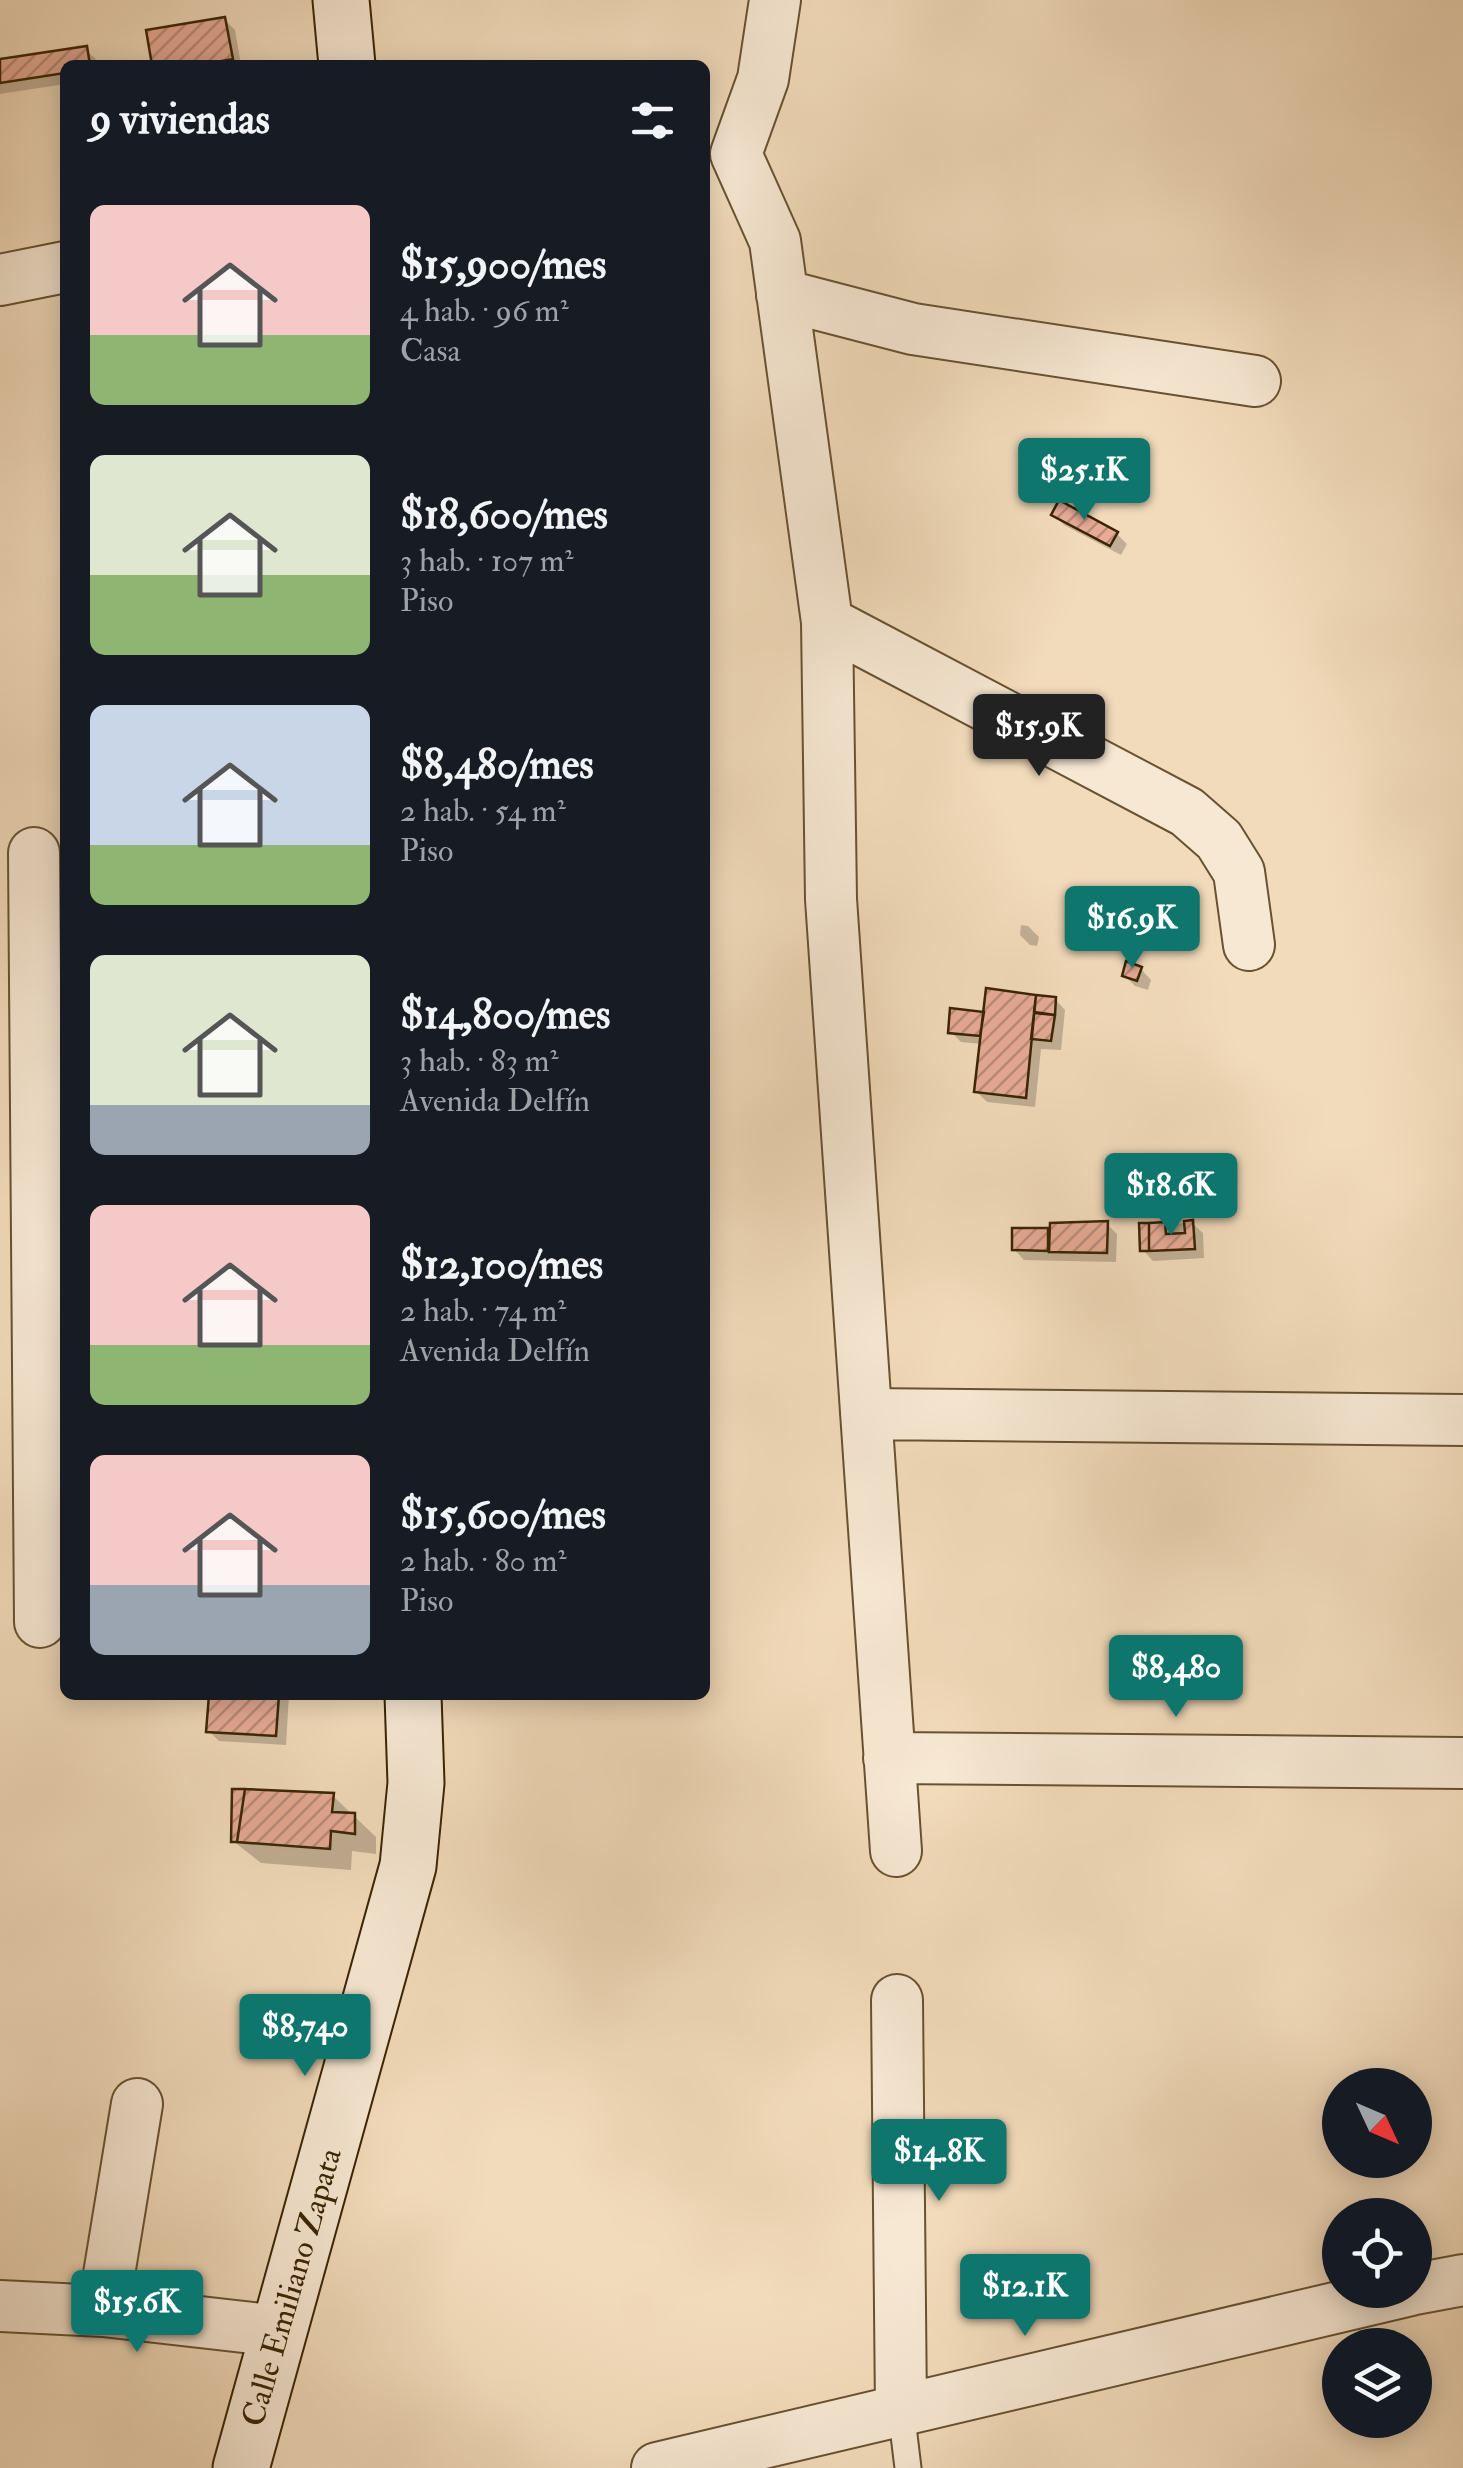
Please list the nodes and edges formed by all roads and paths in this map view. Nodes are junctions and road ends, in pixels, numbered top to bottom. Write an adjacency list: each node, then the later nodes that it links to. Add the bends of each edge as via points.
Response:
1 (341, 0): 3 (main road)
2 (775, 0): 4 (street, via 763,80)
3 (347, 60)
4 (720, 154): 7 (street, via 775,241)
5 (60, 268): 6 (street)
6 (0, 280)
7 (782, 296): 8 (street, via 913,330); 9 (street)
8 (1255, 381)
9 (827, 622): 11 (street, via 1186,812 1219,840 1240,872); 13 (street, via 831,898)
10 (34, 853): 12 (street)
11 (1248, 945)
12 (34, 1350): 15 (street)
13 (866, 1414): 14 (street); 17 (street)
14 (1463, 1420)
15 (35, 1622)
16 (413, 1700): 27 (main road, Calle Emiliano Zapata, via 416,1783 408,1866)
17 (889, 1758): 18 (street); 19 (street)
18 (1463, 1763)
19 (896, 1851)
20 (897, 2000): 28 (street)
21 (137, 2104): 26 (street)
22 (1463, 2280): 23 (street)
23 (1432, 2286)
24 (0, 2306): 26 (street)
25 (1336, 2308): 28 (street)
26 (103, 2311): 27 (street)
27 (279, 2331): 29 (main road, Calle Emiliano Zapata)
28 (900, 2410): 30 (street); 31 (lane)
29 (241, 2468)
30 (657, 2468)
31 (908, 2468)

